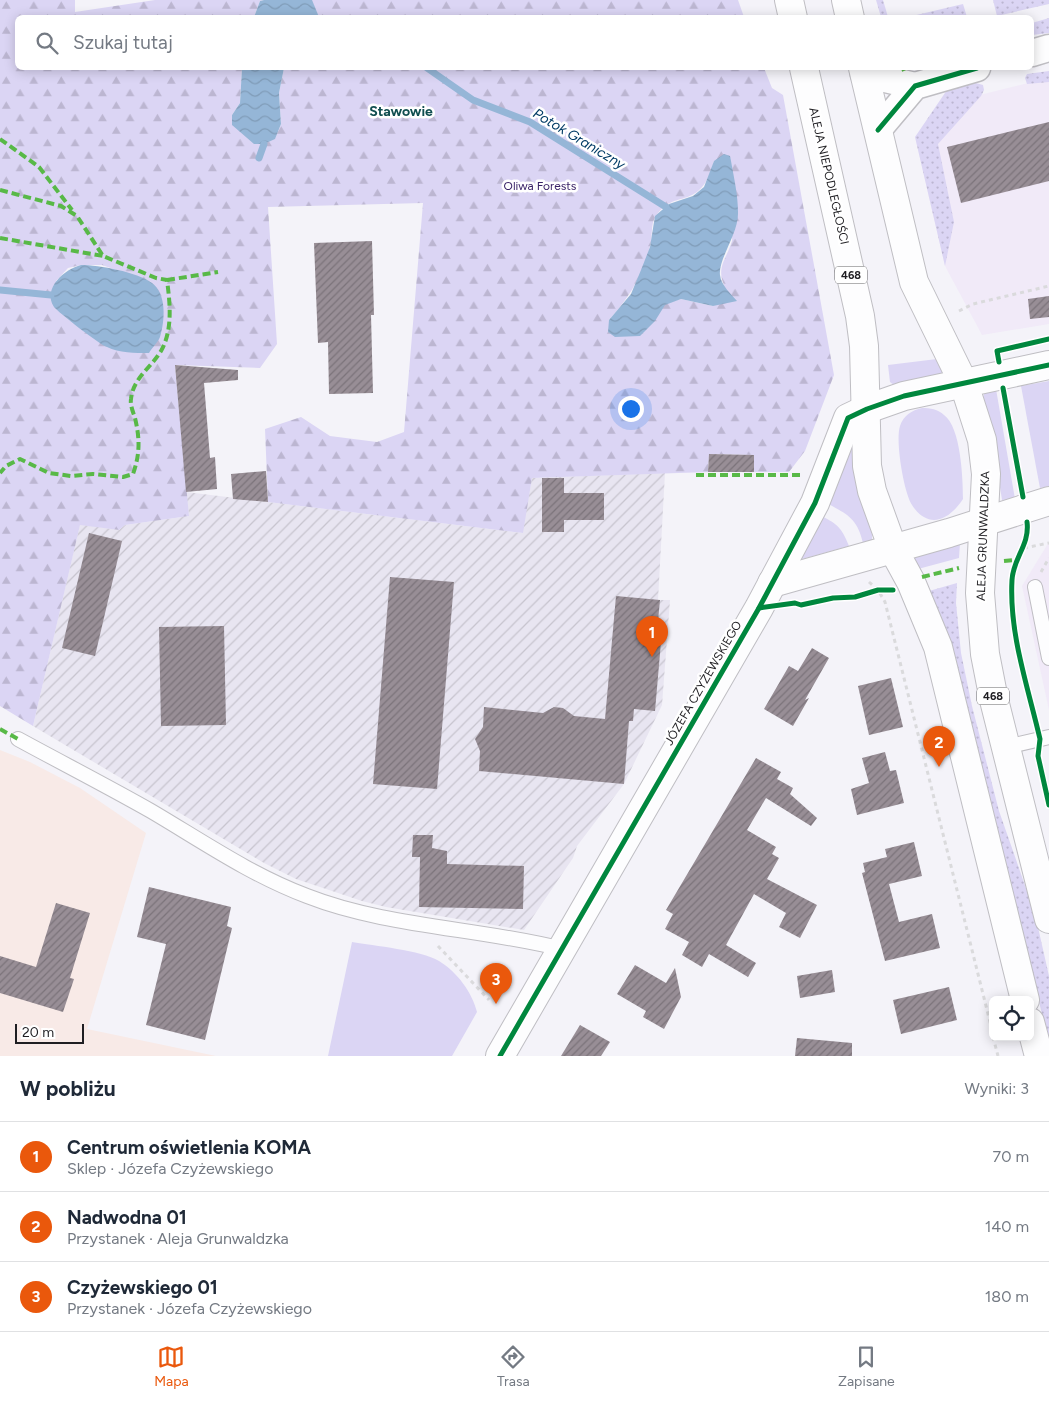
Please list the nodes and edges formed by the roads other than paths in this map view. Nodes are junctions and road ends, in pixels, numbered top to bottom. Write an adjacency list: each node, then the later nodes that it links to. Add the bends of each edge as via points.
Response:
1 (789, 0): 3 (main road)
2 (846, 0): 4 (main road)
3 (792, 15)
4 (849, 15)
5 (1049, 48): 6 (street)
6 (1034, 52)
7 (804, 70): 14 (main road, ALEJA NIEPODLEGŁOŚCI / 468, via 860,316)
8 (970, 70): 10 (street)
9 (863, 71): 10 (street); 11 (main road, 468)
10 (915, 86): 11 (street)
11 (878, 130): 13 (main road, 468, via 914,282)
12 (1049, 365): 13 (main road, JÓZEFA CZYŻEWSKIEGO)
13 (958, 372): 14 (main road, JÓZEFA CZYŻEWSKIEGO); 16 (main road, ALEJA GRUNWALDZKA / 468, via 982,440 986,474)
14 (867, 409): 17 (main road, ALEJA NIEPODLEGŁOŚCI / 468, via 867,466); 18 (main road, JÓZEFA CZYŻEWSKIEGO, via 848,418 815,503)
15 (1049, 501): 16 (main road)
16 (984, 521): 17 (main road); 23 (main road, ALEJA GRUNWALDZKA / 468, via 980,593 982,631 988,672)
17 (893, 549): 18 (main road); 26 (main road, 468, via 911,582 938,647)
18 (772, 584): 25 (main road, JÓZEFA CZYŻEWSKIEGO)
19 (1035, 587): 20 (lane)
20 (1049, 658)
21 (1049, 737): 23 (lane)
22 (18, 739): 25 (lane, via 104,784 222,855 308,897 361,912)
23 (1006, 746): 24 (main road, ALEJA GRUNWALDZKA / 468)
24 (1049, 919)
25 (562, 949): 28 (main road, JÓZEFA CZYŻEWSKIEGO)
26 (1024, 996)
27 (1034, 1037): 29 (main road)
28 (500, 1056)
29 (1039, 1056)

